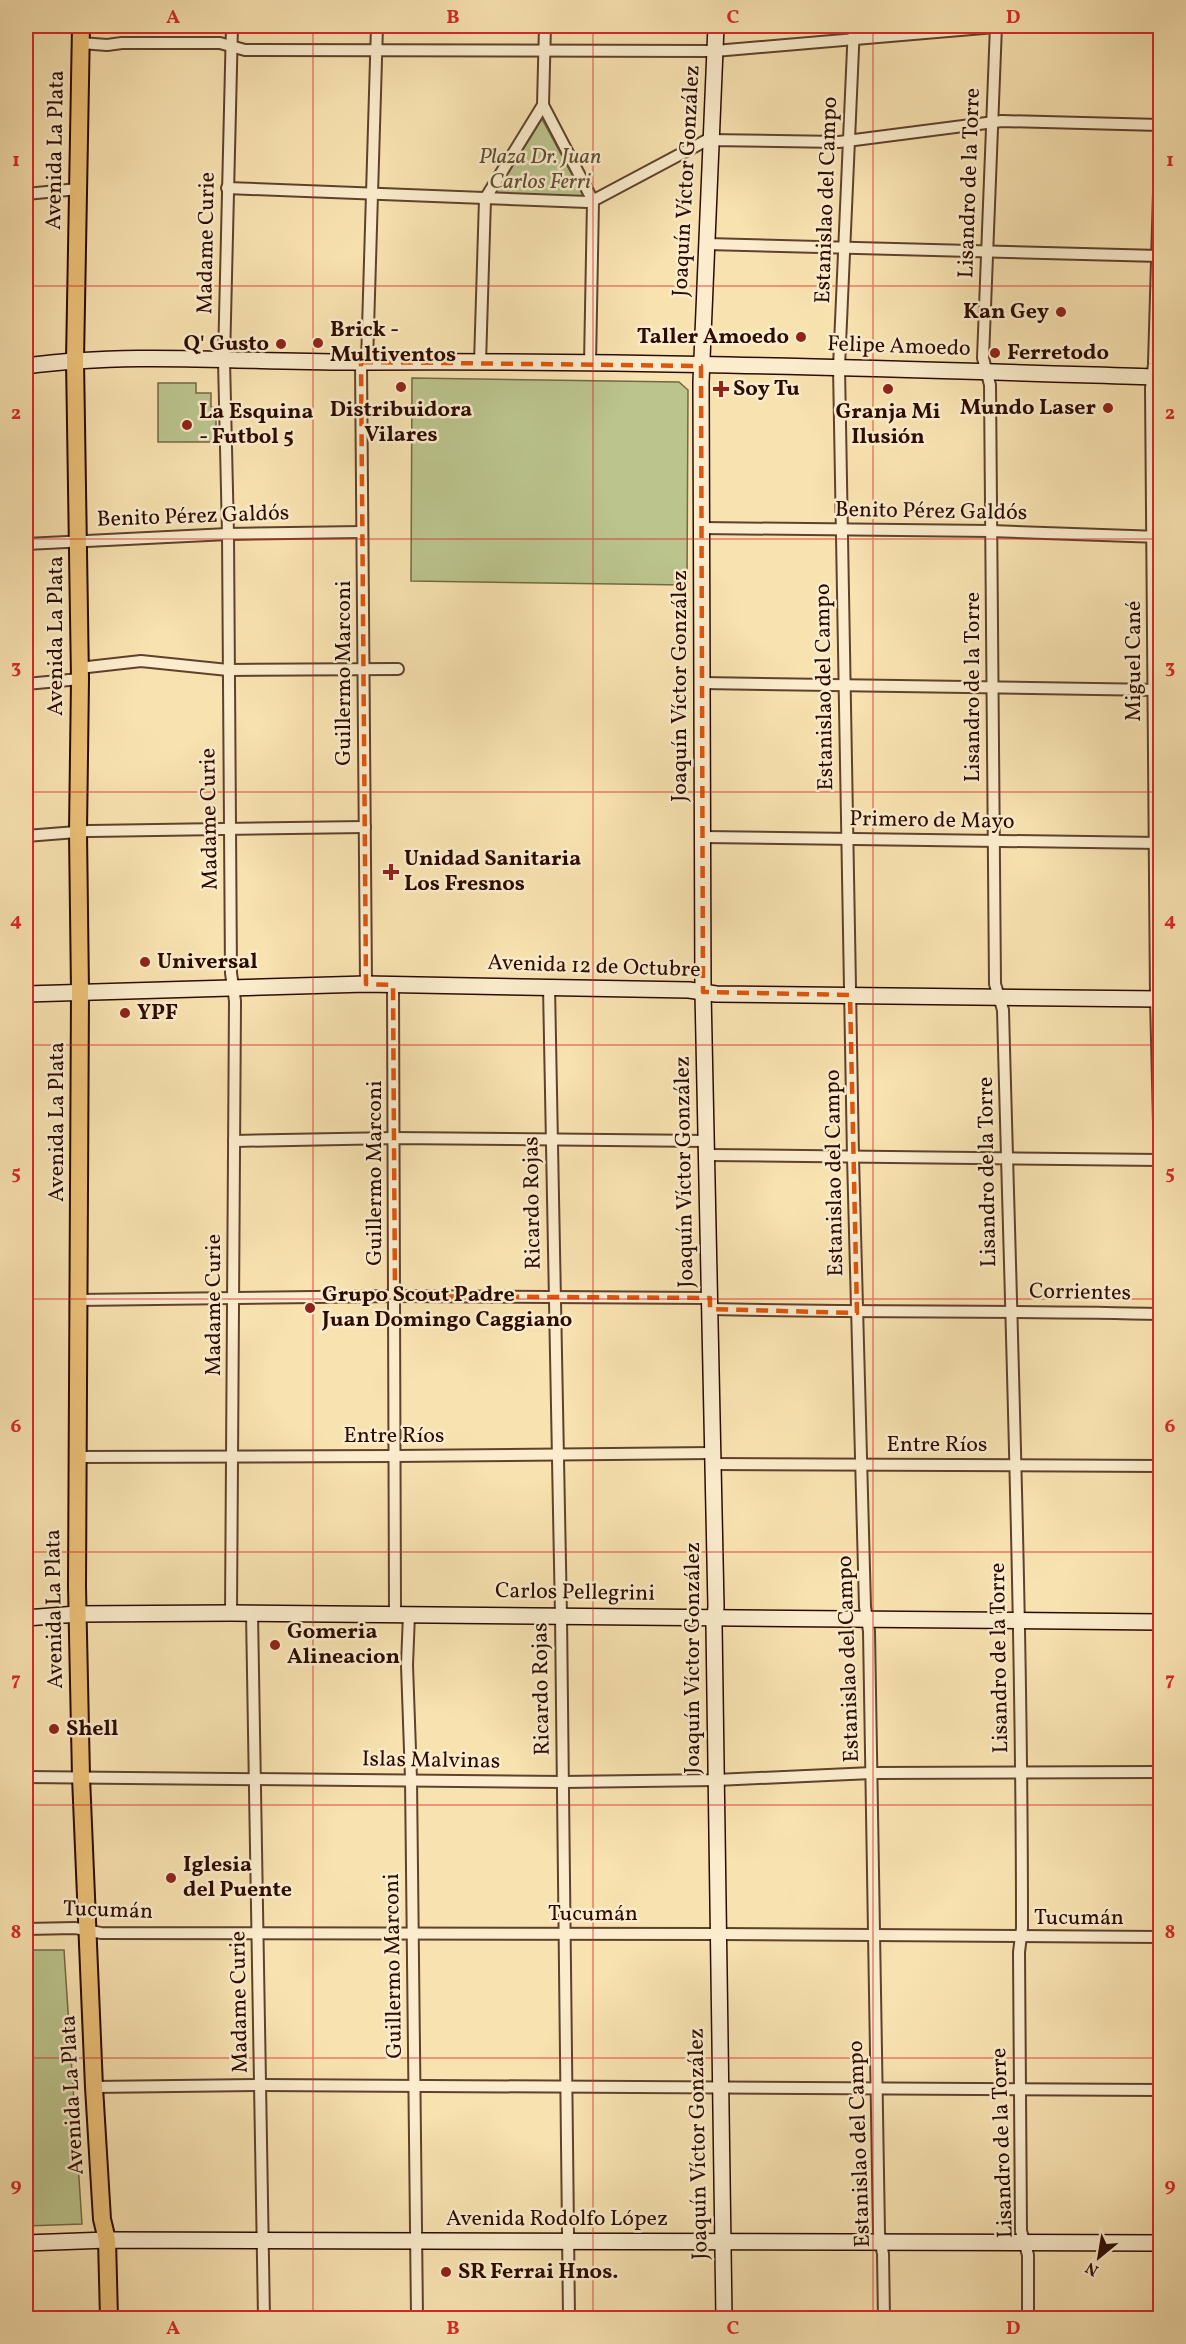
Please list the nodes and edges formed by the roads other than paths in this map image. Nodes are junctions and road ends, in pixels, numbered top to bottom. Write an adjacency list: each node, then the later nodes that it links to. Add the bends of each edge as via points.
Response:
1 (81, 26): 10 (main road, Avenida La Plata)
2 (232, 26): 11 (street, Madame Curie)
3 (377, 26): 12 (street, Guillermo Marconi)
4 (545, 26): 14 (street)
5 (716, 26): 13 (street, Joaquín Víctor González)
6 (854, 26): 9 (street, Estanislao del Campo)
7 (996, 26): 8 (street); 9 (street); 16 (street, Lisandro de la Torre)
8 (1007, 26)
9 (853, 39): 13 (street); 19 (street, Estanislao del Campo)
10 (81, 43): 11 (street, via 197,42); 22 (main road, Avenida La Plata)
11 (231, 46): 12 (street, via 245,50); 21 (street, Madame Curie)
12 (377, 51): 14 (street); 24 (street, Guillermo Marconi)
13 (715, 51): 14 (street); 18 (street, Joaquín Víctor González)
14 (544, 52): 15 (street)
15 (543, 105): 25 (street); 26 (street)
16 (992, 122): 17 (street); 19 (street); 29 (street, Lisandro de la Torre)
17 (1161, 125)
18 (711, 140): 19 (street); 26 (street, via 702,141); 27 (street, Joaquín Víctor González)
19 (848, 142): 28 (street, Estanislao del Campo)
20 (1161, 158): 30 (street, Miguel Cané)
21 (227, 188): 24 (street); 32 (street, Madame Curie)
22 (78, 189): 23 (street); 31 (main road, Avenida La Plata)
23 (26, 194)
24 (373, 194): 25 (street); 33 (street, Guillermo Marconi)
25 (486, 199): 26 (street); 34 (street)
26 (593, 201): 35 (street)
27 (706, 244): 28 (street); 37 (street, Joaquín Víctor González)
28 (844, 249): 29 (street); 38 (street, Estanislao del Campo)
29 (987, 253): 30 (street); 39 (street, Lisandro de la Torre, via 983,358)
30 (1159, 256): 40 (street, Miguel Cané)
31 (75, 360): 32 (street, Felipe Amoedo); 36 (street, Felipe Amoedo); 47 (main road, Avenida La Plata)
32 (224, 360): 33 (street, Felipe Amoedo); 45 (street, Madame Curie)
33 (364, 362): 34 (street, Felipe Amoedo); 44 (street, Guillermo Marconi)
34 (480, 363): 35 (street, Felipe Amoedo)
35 (590, 364): 37 (street, Felipe Amoedo)
36 (26, 366)
37 (701, 366): 38 (street, Felipe Amoedo); 41 (street, Joaquín Víctor González)
38 (839, 367): 39 (street, Felipe Amoedo); 42 (street, Estanislao del Campo)
39 (986, 372): 40 (street, Felipe Amoedo); 43 (street, Lisandro de la Torre, via 990,385)
40 (1156, 377): 46 (street, Miguel Cané, via 1151,388)
41 (702, 528): 42 (street, Benito Pérez Galdós); 53 (street, Joaquín Víctor González)
42 (842, 531): 43 (street, Benito Pérez Galdós); 55 (street, Estanislao del Campo)
43 (991, 531): 46 (street, Benito Pérez Galdós); 56 (street, Lisandro de la Torre)
44 (362, 532): 45 (street, Benito Pérez Galdós); 51 (street, Guillermo Marconi)
45 (228, 534): 47 (street, Benito Pérez Galdós); 50 (street, Madame Curie)
46 (1157, 537): 57 (street, Miguel Cané)
47 (78, 540): 48 (street, Benito Pérez Galdós); 52 (main road, Avenida La Plata)
48 (26, 544)
49 (398, 669): 51 (street)
50 (228, 670): 51 (street); 52 (street, via 141,661); 59 (street, Madame Curie)
51 (363, 670): 58 (street, Guillermo Marconi)
52 (80, 674): 54 (street); 60 (main road, Avenida La Plata)
53 (702, 683): 55 (street); 62 (street, Joaquín Víctor González)
54 (26, 684)
55 (845, 685): 56 (street); 63 (street, Estanislao del Campo)
56 (993, 686): 57 (street); 64 (street, Lisandro de la Torre)
57 (1157, 690): 65 (street, Miguel Cané)
58 (365, 826): 59 (street); 66 (street, Guillermo Marconi)
59 (230, 829): 60 (street); 68 (street, Madame Curie)
60 (78, 832): 61 (street); 70 (main road, Avenida La Plata)
61 (26, 836)
62 (704, 837): 63 (street, Primero de Mayo); 71 (street, Joaquín Víctor González)
63 (847, 839): 64 (street, Primero de Mayo); 73 (street, Estanislao del Campo)
64 (994, 842): 65 (street, Primero de Mayo); 74 (street, Lisandro de la Torre, via 995,984)
65 (1158, 843): 75 (street, Miguel Cané)
66 (366, 984): 67 (street, Avenida 12 de Octubre); 68 (street, Avenida 12 de Octubre)
67 (393, 985): 69 (street, Avenida 12 de Octubre); 76 (street, Guillermo Marconi)
68 (233, 987): 70 (street, Avenida 12 de Octubre); 78 (street, Madame Curie)
69 (549, 987): 71 (street, Avenida 12 de Octubre); 77 (street, Ricardo Rojas)
70 (81, 991): 72 (street, Avenida 12 de Octubre); 86 (main road, Avenida La Plata)
71 (703, 992): 73 (street, Avenida 12 de Octubre); 79 (street, Joaquín Víctor González)
72 (26, 994)
73 (850, 995): 74 (street, Avenida 12 de Octubre); 80 (street, Estanislao del Campo)
74 (1000, 998): 75 (street, Avenida 12 de Octubre); 81 (street, Lisandro de la Torre)
75 (1158, 999): 82 (street, Miguel Cané)
76 (394, 1138): 77 (street); 78 (street); 83 (street, Guillermo Marconi)
77 (552, 1140): 79 (street); 84 (street, Ricardo Rojas)
78 (234, 1141): 85 (street, Madame Curie)
79 (708, 1148): 80 (street); 87 (street, Joaquín Víctor González)
80 (853, 1158): 81 (street); 89 (street, Estanislao del Campo)
81 (1007, 1158): 82 (street); 88 (street, Lisandro de la Torre)
82 (1160, 1161)
83 (395, 1296): 84 (street, Corrientes); 85 (street, Corrientes); 93 (street, Guillermo Marconi)
84 (554, 1297): 87 (street, Corrientes); 91 (street, Ricardo Rojas)
85 (233, 1299): 86 (street, Corrientes); 92 (street, Madame Curie)
86 (77, 1300): 94 (main road, Avenida La Plata)
87 (710, 1303): 89 (street, Corrientes); 95 (street, Joaquín Víctor González)
88 (1010, 1310): 89 (street, Corrientes); 90 (street, Corrientes); 97 (street, Lisandro de la Torre)
89 (857, 1313): 96 (street, Estanislao del Campo)
90 (1161, 1314)
91 (557, 1454): 93 (street, Entre Ríos); 95 (street, Entre Ríos); 103 (street, Ricardo Rojas)
92 (233, 1455): 93 (street, Entre Ríos); 94 (street, Entre Ríos); 99 (street, Madame Curie)
93 (395, 1456): 102 (street, Guillermo Marconi)
94 (76, 1457): 101 (main road, Avenida La Plata)
95 (713, 1458): 96 (street, Entre Ríos); 104 (street, Joaquín Víctor González)
96 (862, 1464): 97 (street, Entre Ríos); 106 (street, Estanislao del Campo)
97 (1015, 1464): 98 (street, Entre Ríos); 107 (street, Lisandro de la Torre)
98 (1161, 1466)
99 (231, 1613): 100 (street, Carlos Pellegrini); 101 (street, Carlos Pellegrini)
100 (252, 1613): 102 (street, Carlos Pellegrini); 115 (street, Madame Curie)
101 (77, 1614): 105 (street, Carlos Pellegrini); 113 (main road, Avenida La Plata)
102 (402, 1614): 103 (street, Carlos Pellegrini); 114 (street, Guillermo Marconi)
103 (561, 1616): 104 (street, Carlos Pellegrini); 117 (street, Ricardo Rojas)
104 (715, 1617): 106 (street, Carlos Pellegrini); 116 (street, Joaquín Víctor González)
105 (26, 1618)
106 (868, 1620): 107 (street, Carlos Pellegrini); 111 (street, Estanislao del Campo)
107 (1019, 1620): 108 (street, Carlos Pellegrini); 109 (street, Lisandro de la Torre)
108 (1161, 1622)
109 (1022, 1772): 110 (street, Islas Malvinas); 111 (street, Islas Malvinas); 126 (street, Lisandro de la Torre)
110 (1161, 1772)
111 (872, 1773): 116 (street, Islas Malvinas); 124 (street, Estanislao del Campo)
112 (26, 1777): 113 (street, Islas Malvinas)
113 (81, 1777): 115 (street, Islas Malvinas); 119 (main road, Avenida La Plata)
114 (411, 1779): 115 (street, Islas Malvinas); 117 (street, Islas Malvinas); 122 (street, Guillermo Marconi)
115 (256, 1780): 120 (street, Madame Curie)
116 (716, 1780): 117 (street, Islas Malvinas); 123 (street, Joaquín Víctor González)
117 (562, 1782): 121 (street, Ricardo Rojas)
118 (26, 1929): 119 (street, Tucumán)
119 (88, 1930): 120 (street, Tucumán); 128 (main road, Avenida La Plata)
120 (258, 1933): 122 (street, Tucumán); 127 (street, Madame Curie)
121 (565, 1933): 122 (street, Tucumán); 123 (street, Tucumán); 130 (street, Ricardo Rojas)
122 (412, 1934): 129 (street, Guillermo Marconi)
123 (719, 1934): 124 (street, Tucumán); 131 (street, Joaquín Víctor González)
124 (876, 1936): 126 (street, Tucumán); 132 (street, Estanislao del Campo)
125 (1161, 1937): 126 (street, Tucumán)
126 (1021, 1938): 133 (street, Lisandro de la Torre)
127 (261, 2085): 128 (street); 129 (street); 136 (street, Madame Curie)
128 (94, 2087): 135 (main road, Avenida La Plata)
129 (415, 2087): 130 (street); 137 (street, Guillermo Marconi)
130 (566, 2087): 131 (street); 138 (street, Ricardo Rojas)
131 (721, 2087): 132 (street); 139 (street, Joaquín Víctor González)
132 (877, 2088): 133 (street); 140 (street, Estanislao del Campo)
133 (1020, 2090): 134 (street); 142 (street, Lisandro de la Torre)
134 (1161, 2090)
135 (102, 2241): 136 (street, Avenida Rodolfo López); 141 (street, Avenida Rodolfo López); 144 (main road, Avenida La Plata); 145 (main road, Avenida La Plata)
136 (263, 2241): 137 (street, Avenida Rodolfo López); 146 (street, Madame Curie)
137 (417, 2241): 138 (street, Avenida Rodolfo López); 147 (street, Guillermo Marconi)
138 (569, 2241): 139 (street, Avenida Rodolfo López); 148 (street, Ricardo Rojas)
139 (723, 2242): 140 (street, Avenida Rodolfo López); 149 (street, Joaquín Víctor González)
140 (881, 2242): 142 (street, Avenida Rodolfo López); 150 (street, Estanislao del Campo)
141 (26, 2243)
142 (1024, 2243): 143 (street, Avenida Rodolfo López); 151 (street, Lisandro de la Torre, via 1028,2255)
143 (1161, 2243)
144 (99, 2319)
145 (109, 2319)
146 (264, 2319)
147 (417, 2319)
148 (569, 2319)
149 (724, 2319)
150 (884, 2319)
151 (1028, 2319)

